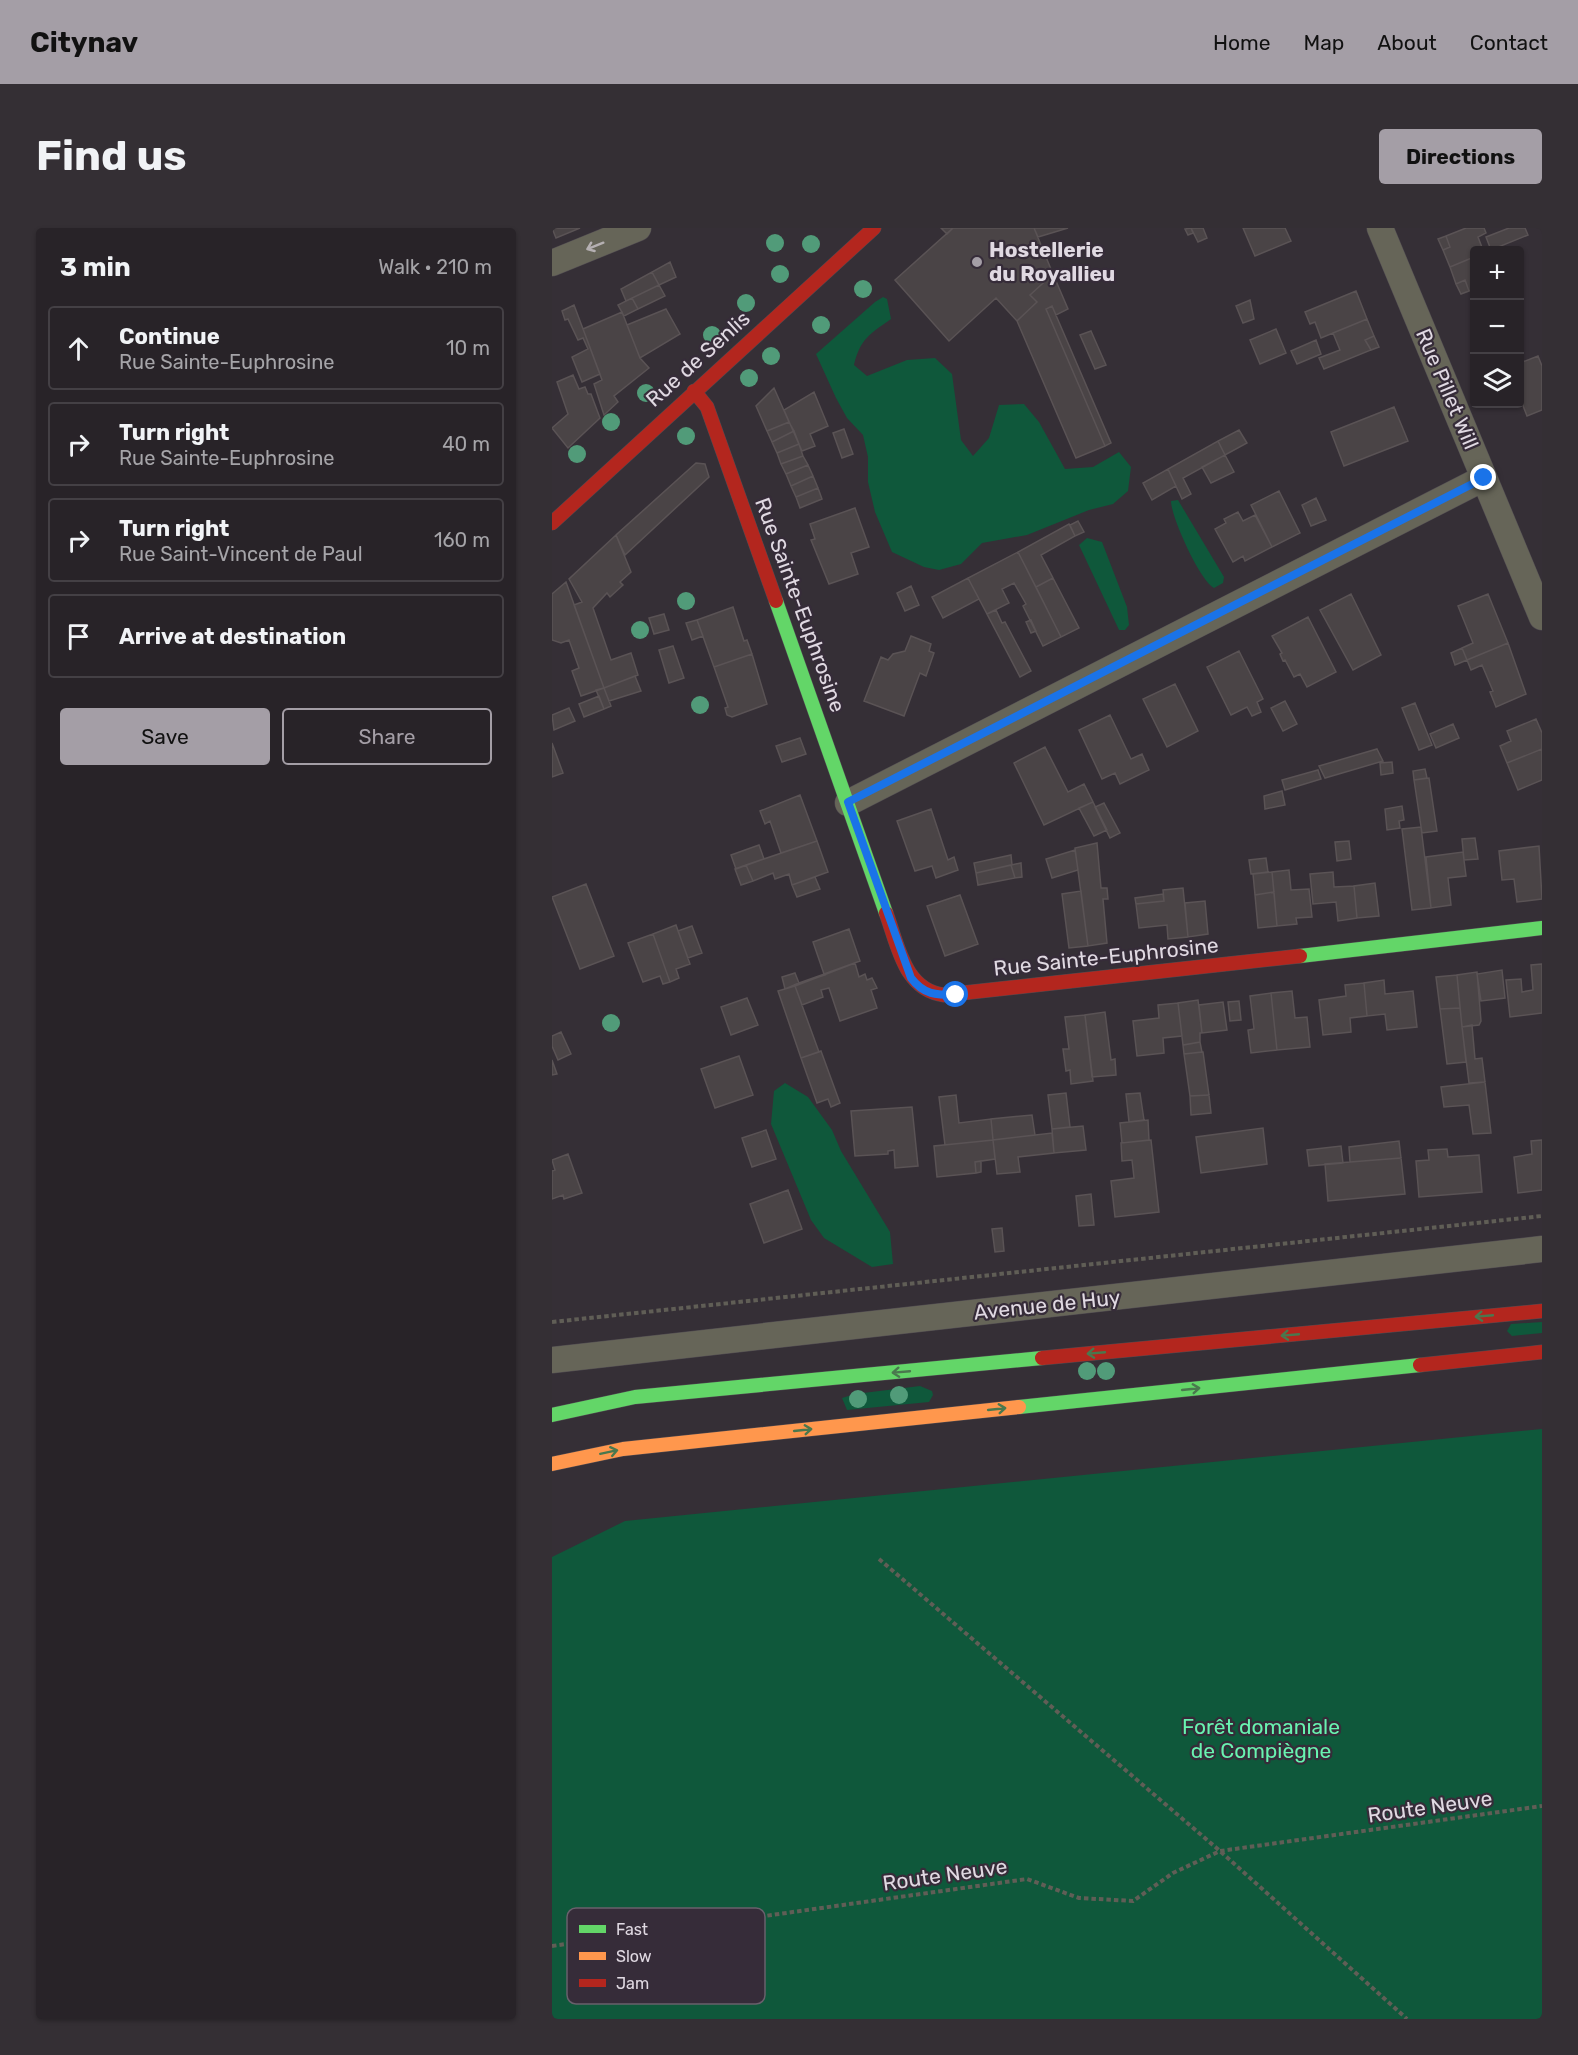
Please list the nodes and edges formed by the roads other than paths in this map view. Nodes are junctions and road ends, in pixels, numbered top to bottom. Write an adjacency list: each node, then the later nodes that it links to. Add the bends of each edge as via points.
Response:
1 (638, 228): 4 (street, one-way to 4)
2 (874, 228): 5 (main road, Rue de Senlis)
3 (1380, 228): 6 (street, Rue Pillet Will)
4 (552, 263)
5 (694, 391): 7 (main road, Rue de Senlis); 9 (main road, Rue Sainte-Euphrosine, via 707,407)
6 (1484, 478): 8 (street, Rue Pillet Will); 9 (street)
7 (552, 523)
8 (1542, 617)
9 (848, 802): 10 (main road, Rue Sainte-Euphrosine, via 911,978 920,990 934,995)
10 (1542, 928)
11 (1542, 1249): 14 (street, Avenue de Huy)
12 (1542, 1311): 15 (main road, one-way to 15, via 635,1397)
13 (1542, 1352): 16 (main road, one-way to 13, via 623,1449)
14 (552, 1360)
15 (552, 1415)
16 (552, 1464)

